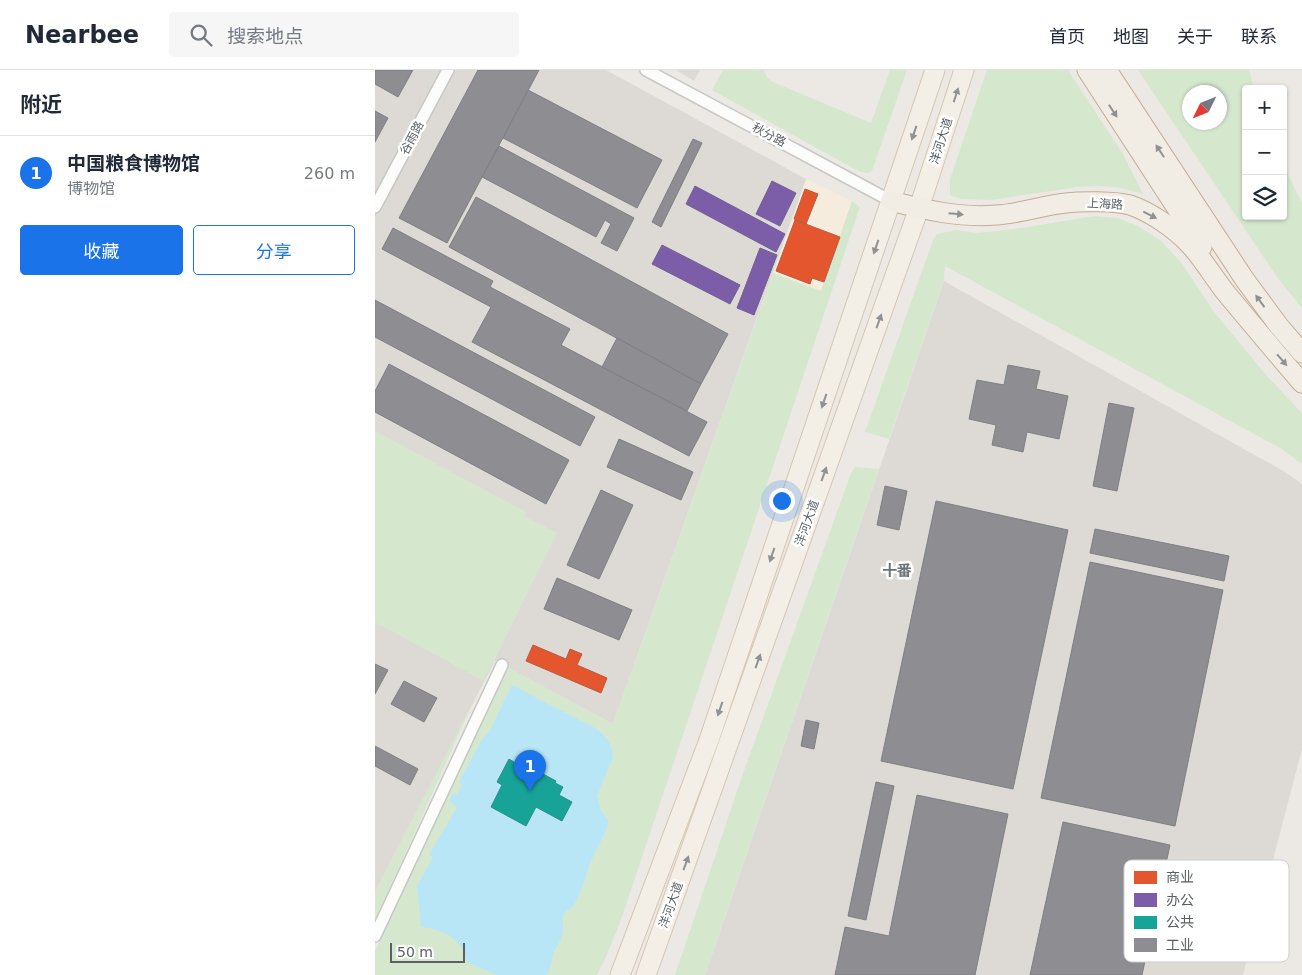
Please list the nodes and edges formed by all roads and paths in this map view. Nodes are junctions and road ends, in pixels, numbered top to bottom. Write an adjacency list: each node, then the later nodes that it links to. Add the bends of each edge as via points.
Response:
1 (448, 70): 8 (street, 谷雨路)
2 (646, 70): 7 (street, 秋分路)
3 (935, 70): 7 (main road, 洋河大道, one-way to 7)
4 (964, 70): 9 (main road, 洋河大道, one-way to 4)
5 (1087, 70): 10 (highway, 上海路, one-way to 10)
6 (1107, 70): 11 (highway, one-way to 6, via 1245,280)
7 (891, 200): 9 (highway, 上海路); 16 (main road, 洋河大道, one-way to 16, via 709,740)
8 (375, 207)
9 (919, 208): 10 (highway, 上海路, one-way to 10, via 961,215 995,216 1067,202 1130,205 1154,216 1190,245); 17 (main road, 洋河大道, one-way to 9)
10 (1263, 338): 12 (highway, 上海路, one-way to 12)
11 (1302, 353)
12 (1302, 383)
13 (502, 665): 14 (street)
14 (378, 925): 15 (street)
15 (375, 936)
16 (621, 975)
17 (646, 975)

